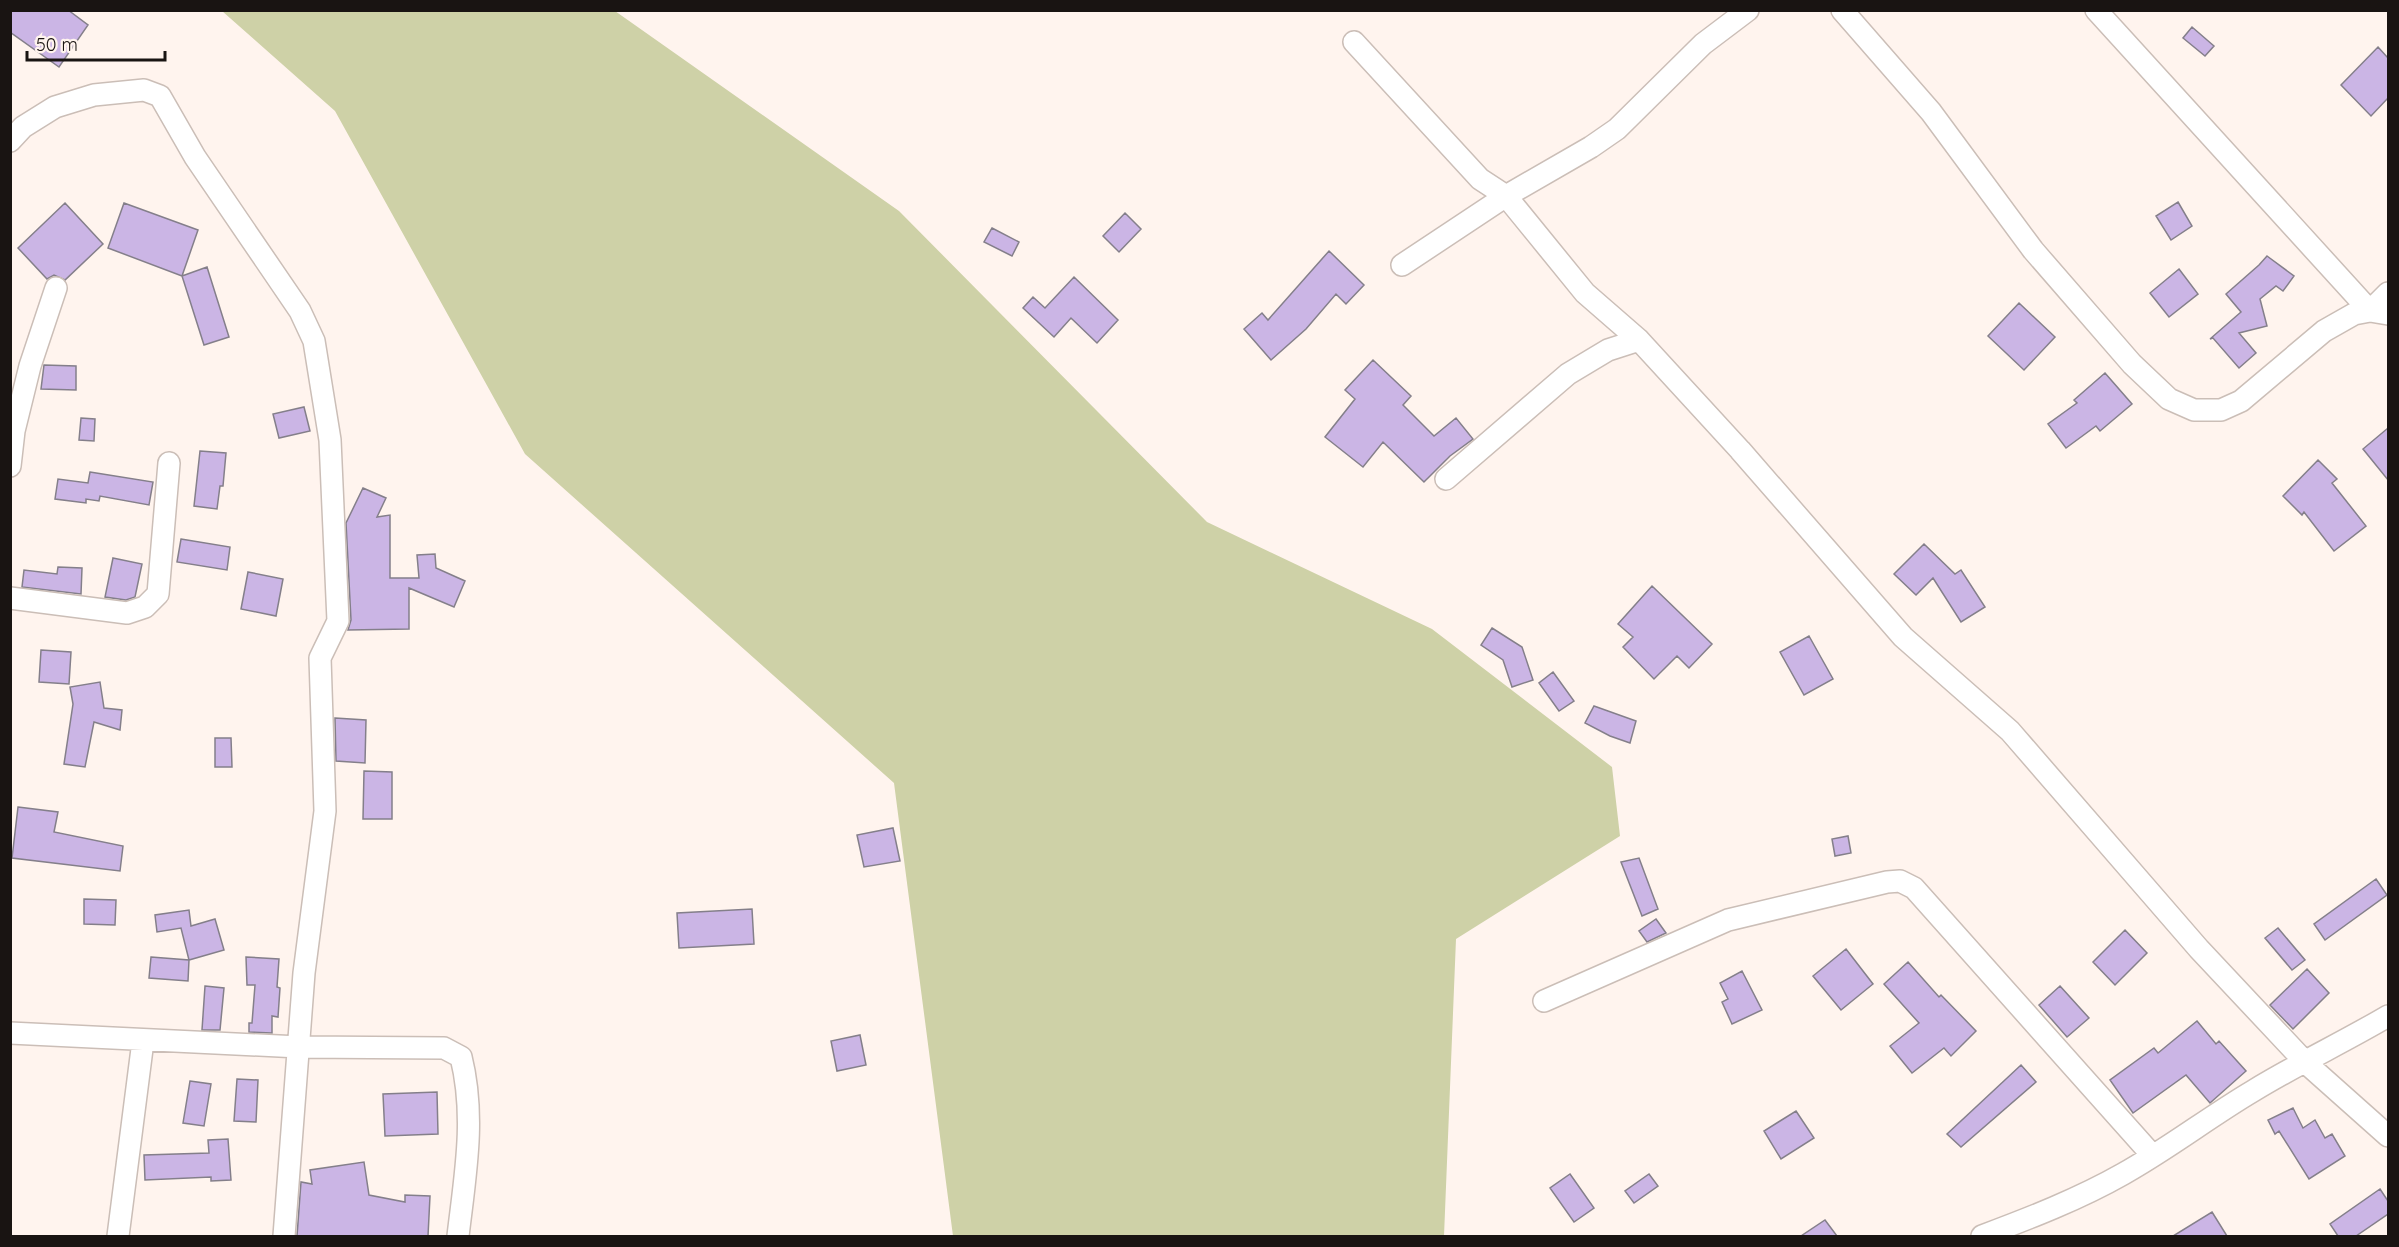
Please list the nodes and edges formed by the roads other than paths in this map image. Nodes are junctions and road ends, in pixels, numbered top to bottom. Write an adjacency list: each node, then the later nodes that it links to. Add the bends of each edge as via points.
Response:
1 (1748, 10): 6 (street, via 1703,44 1617,129)
2 (1842, 10): 10 (street, via 1931,112 2033,250 2132,364 2169,399 2194,410 2221,410 2241,401 2324,331 2354,314)
3 (2096, 10): 10 (street)
4 (1354, 42): 6 (street, via 1479,179)
5 (10, 141): 20 (street, via 23,127 55,107 84,98 128,89 160,96 195,157 300,311 314,341 330,440 338,621 320,658 325,811 304,973)
6 (1506, 196): 7 (street); 11 (street, via 1586,294)
7 (1402, 265)
8 (56, 288): 13 (street, via 30,366)
9 (2388, 292): 10 (street)
10 (2379, 312)
11 (1639, 340): 14 (street, via 1608,350 1568,374); 21 (street, via 1903,637 2010,731 2183,932)
12 (169, 463): 15 (street, via 158,594 145,608 127,613)
13 (10, 466)
14 (1446, 479)
15 (10, 598)
16 (1544, 1001): 23 (street, via 1728,920 1900,881 1914,888)
17 (2388, 1016): 21 (street)
18 (10, 1033): 19 (street)
19 (143, 1041): 20 (street); 24 (street)
20 (299, 1047): 25 (street); 26 (street, via 444,1048 461,1057 468,1083 471,1123)
21 (2306, 1063): 22 (street); 23 (street)
22 (2388, 1136)
23 (2152, 1155): 27 (street, via 2104,1183)
24 (118, 1236)
25 (284, 1236)
26 (458, 1236)
27 (1982, 1236)

